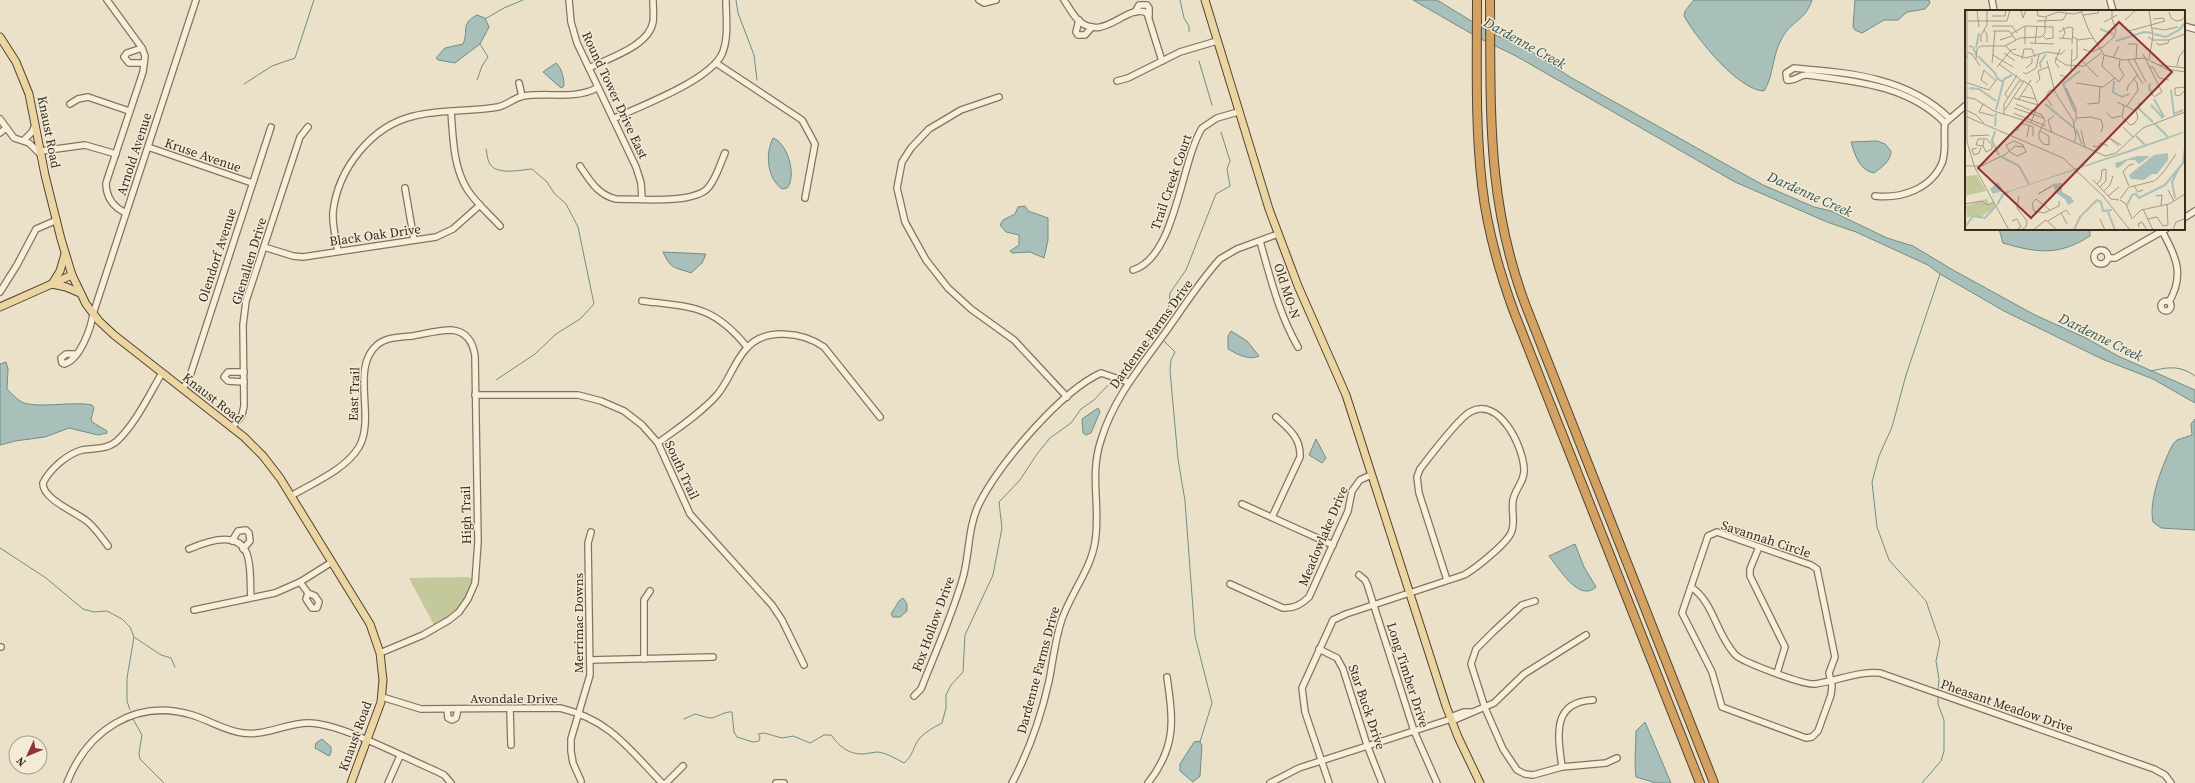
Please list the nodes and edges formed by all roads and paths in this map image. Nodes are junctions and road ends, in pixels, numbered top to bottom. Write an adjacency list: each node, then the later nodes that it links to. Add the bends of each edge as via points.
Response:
1 (107, 0): 22 (street)
2 (196, 0): 47 (street, Arnold Avenue)
3 (569, 0): 26 (street, Round Tower Drive East, via 574,33)
4 (653, 0): 26 (street, via 653,22 645,38)
5 (726, 0): 25 (street, via 724,49)
6 (979, 0): 7 (street, via 984,3)
7 (996, 0)
8 (1064, 0): 16 (street)
9 (1205, 0): 21 (main road)
10 (1477, 0): 163 (highway, via 1478,143 1489,229 1502,278)
11 (1490, 0): 164 (highway, via 1493,168 1499,212 1515,275)
12 (1992, 0): 14 (street)
13 (2110, 0): 15 (street)
14 (1994, 10)
15 (2113, 10)
16 (1079, 20): 18 (street); 18 (street, via 1076,32 1078,35 1085,35)
17 (2185, 26): 19 (street)
18 (1092, 27): 23 (street, via 1108,25 1135,12 1143,11 1148,16)
19 (2195, 29)
20 (0, 37): 41 (main road, Knaust Road, via 24,79)
21 (1217, 41): 23 (street, via 1185,50); 36 (main road)
22 (142, 48): 24 (street); 24 (street, via 127,53 124,57 129,63)
23 (1162, 61): 27 (street, via 1128,78)
24 (144, 63): 34 (street)
25 (716, 63): 39 (street, via 695,80); 55 (street, via 802,120 815,144)
26 (589, 68): 29 (street, Round Tower Drive East)
27 (1116, 81)
28 (519, 83): 30 (street)
29 (597, 88): 30 (street, via 570,95); 39 (street, Round Tower Drive East)
30 (522, 96): 35 (street, via 497,107)
31 (999, 97): 90 (street, via 961,110 929,129 902,162 897,188 905,222 926,260 948,288 971,309 1014,340)
32 (70, 104): 34 (street, via 78,98 88,97)
33 (1965, 106): 37 (street)
34 (129, 111): 50 (street)
35 (451, 111): 57 (street, via 458,169 468,190); 68 (street, via 426,113 400,120 378,133 360,151 346,175 334,207)
36 (1238, 112): 64 (main road); 71 (street, Trail Creek Court, via 1217,118 1202,128 1160,247 1143,267)
37 (1949, 118): 40 (street); 40 (street, via 1920,94 1874,78 1794,68 1786,73 1787,80 1792,81 1804,74 1888,90 1916,100 1932,110)
38 (0, 119): 44 (street)
39 (613, 119): 56 (street, Round Tower Drive East, via 639,175)
40 (1945, 123): 54 (street, via 1943,158 1934,175 1923,186 1908,193 1890,198)
41 (36, 124): 46 (street); 49 (main road, Knaust Road)
42 (271, 127): 52 (street, Olendorf Avenue)
43 (308, 127): 67 (street, Glenallen Drive, via 300,137)
44 (6, 128): 45 (street); 46 (street, via 14,138)
45 (0, 133)
46 (24, 140): 49 (street)
47 (148, 147): 52 (street, Kruse Avenue); 59 (street, Arnold Avenue)
48 (725, 153): 56 (street, via 711,185 700,194 686,198)
49 (41, 154): 50 (street, via 85,145); 61 (main road, Knaust Road)
50 (116, 154): 59 (street, via 106,183 114,206)
51 (580, 166): 56 (street, via 595,188 608,197)
52 (252, 183): 88 (street, Olendorf Avenue, via 190,376)
53 (405, 188): 65 (street)
54 (1875, 196)
55 (805, 198)
56 (642, 199)
57 (480, 205): 62 (street); 65 (street, Black Oak Drive, via 444,234)
58 (2195, 211): 60 (street)
59 (126, 213): 79 (street, Arnold Avenue)
60 (2185, 217)
61 (56, 220): 69 (main road, Knaust Road); 74 (street, via 36,229)
62 (500, 226)
63 (2164, 230): 70 (street, via 2115,258); 77 (street, via 2176,259 2178,273 2177,284)
64 (1278, 234): 66 (street, Dardenne Farms Drive); 95 (main road, via 1346,395)
65 (414, 240): 68 (street, Black Oak Drive)
66 (1260, 241): 81 (street, Old MO-N, via 1280,308); 87 (street, Dardenne Farms Drive, via 1237,249 1220,259)
67 (264, 247): 68 (street, Black Oak Drive, via 298,257); 84 (street, Glenallen Drive, via 246,302 243,325)
68 (338, 251)
69 (65, 254): 72 (main road, Knaust Road); 73 (main road, via 60,271)
70 (2109, 258)
71 (1133, 270)
72 (72, 275): 73 (main road); 75 (main road, Knaust Road)
73 (52, 284): 75 (main road); 78 (main road)
74 (0, 292)
75 (80, 293): 79 (main road, Knaust Road)
76 (642, 301): 82 (street, via 708,312 728,326)
77 (2169, 302)
78 (0, 307)
79 (93, 314): 83 (street, Arnold Avenue, via 88,334); 85 (main road, Knaust Road, via 114,335)
80 (459, 331): 89 (street, High Trail, via 469,339 474,349); 96 (street, East Trail, via 445,330 394,338 377,344 365,365 365,423 359,446 340,466)
81 (1298, 346)
82 (747, 347): 91 (street, via 761,339 787,333 813,340 832,355); 94 (street, via 717,395 686,423)
83 (76, 354)
84 (244, 372): 86 (street, Glenallen Drive); 86 (street, via 228,372 224,377 228,381)
85 (162, 373): 88 (main road, Knaust Road); 102 (street, via 138,413 116,442 103,448 74,453 59,464 42,483 44,492 50,498 90,524)
86 (244, 382): 93 (street, Glenallen Drive, via 244,409)
87 (1128, 382): 90 (street, Fox Hollow Drive, via 1101,373 1090,378); 156 (street, Dardenne Farms Drive, via 1113,407 1099,447 1094,479 1096,519 1092,558 1061,621 1041,711 1026,757)
88 (183, 389): 93 (main road, Knaust Road)
89 (475, 395): 94 (street, South Trail, via 567,394 589,397 624,411); 121 (street, High Trail, via 478,542 475,583 459,612 449,620 423,635)
90 (1067, 397): 129 (street, Fox Hollow Drive, via 1003,465 978,505 969,534 963,580 921,689)
91 (880, 417)
92 (1276, 417): 98 (street, via 1294,435 1300,448 1300,457)
93 (232, 428): 96 (main road, Knaust Road, via 263,456)
94 (658, 443): 125 (street, South Trail, via 690,514 772,605)
95 (1371, 475): 101 (street, Meadowlake Drive, via 1360,480 1352,491 1348,511); 114 (main road)
96 (291, 496): 106 (main road, Knaust Road)
97 (1242, 504): 98 (street)
98 (1272, 517): 101 (street)
99 (592, 532): 124 (street, Merrimac Downs, via 588,543)
100 (232, 541): 104 (street); 104 (street, via 238,531 246,530 250,541); 105 (street, via 218,539)
101 (1333, 545): 110 (street, Meadowlake Drive, via 1309,597 1295,607 1283,608)
102 (108, 546)
103 (1759, 547): 111 (street, Savannah Circle, via 1717,532 1708,536); 126 (street, via 1750,569 1750,576 1785,647); 128 (street, Savannah Circle, via 1811,565 1817,570 1835,657 1829,673)
104 (243, 548): 115 (street, via 250,563)
105 (189, 549)
106 (332, 562): 109 (street); 121 (main road, Knaust Road, via 370,624)
107 (1359, 575): 117 (street, Long Timber Drive, via 1365,580)
108 (1447, 580): 108 (street, via 1474,569 1510,535 1513,527 1513,500 1523,478 1524,466 1504,420 1487,410 1478,409 1464,417 1420,469 1417,477 1419,493); 114 (street)
109 (300, 582): 113 (street); 115 (street, via 275,593)
110 (1230, 584)
111 (1691, 587): 126 (street, Pheasant Meadow Drive, via 1703,596 1729,647 1737,656); 128 (street, Savannah Circle, via 1683,609 1683,618 1712,672 1722,707 1806,738 1818,731 1831,695)
112 (650, 591): 123 (street, via 644,600)
113 (308, 593)
114 (1409, 593): 117 (street); 137 (main road)
115 (251, 597): 118 (street)
116 (1535, 601): 132 (street, via 1522,604 1476,649 1471,664)
117 (1374, 604): 120 (street, via 1334,620); 138 (street, Long Timber Drive)
118 (194, 610)
119 (1586, 635): 132 (street, via 1524,674 1494,703)
120 (1319, 649): 141 (street, Star Buck Drive, via 1337,658 1353,698); 144 (street, via 1302,688 1305,712)
121 (380, 653): 130 (main road, Knaust Road, via 383,672)
122 (713, 657): 123 (street)
123 (644, 659): 124 (street)
124 (590, 660): 136 (street, Merrimac Downs, via 588,687)
125 (804, 665)
126 (1776, 673): 128 (street, Pheasant Meadow Drive, via 1804,683)
127 (1167, 677): 157 (street, via 1173,730 1159,768)
128 (1830, 681): 165 (street, Pheasant Meadow Drive, via 1873,672 1891,676 2154,769)
129 (914, 696)
130 (382, 697): 133 (street, Avondale Drive, via 415,708); 139 (main road, Knaust Road, via 378,715)
131 (1593, 700): 146 (street, via 1583,700 1574,704 1566,709 1562,717 1559,730)
132 (1485, 708): 137 (street, via 1464,712); 146 (street, via 1509,761 1519,772 1533,775)
133 (447, 709): 134 (street, Avondale Drive); 134 (street, Avondale Drive, via 448,718 452,720 456,718)
134 (458, 709): 135 (street, Avondale Drive)
135 (510, 709): 136 (street, Avondale Drive, via 560,708); 140 (street)
136 (579, 712): 147 (street, Merrimac Downs, via 570,751); 152 (street, Avondale Drive, via 608,727)
137 (1451, 719): 138 (street); 162 (main road)
138 (1414, 731): 141 (street); 161 (street, Long Timber Drive)
139 (367, 741): 142 (street); 148 (street, via 321,724 297,724 252,734 230,730 180,712 142,713 115,722 97,736 80,756); 149 (main road, Knaust Road)
140 (511, 745)
141 (1367, 745): 144 (street); 160 (street, Star Buck Drive)
142 (400, 756): 150 (street); 151 (street, via 444,775)
143 (1617, 758): 146 (street, via 1606,763)
144 (1321, 760): 158 (street, via 1298,768); 159 (street)
145 (683, 766): 153 (street)
146 (1562, 767)
147 (581, 781)
148 (67, 783)
149 (351, 783)
150 (388, 783)
151 (451, 783)
152 (662, 783)
153 (666, 783)
154 (776, 783): 155 (street)
155 (784, 783)
156 (1012, 783)
157 (1148, 783)
158 (1270, 783)
159 (1329, 783)
160 (1382, 783)
161 (1437, 783)
162 (1480, 783)
163 (1700, 783)
164 (1714, 783)
165 (2171, 783)

